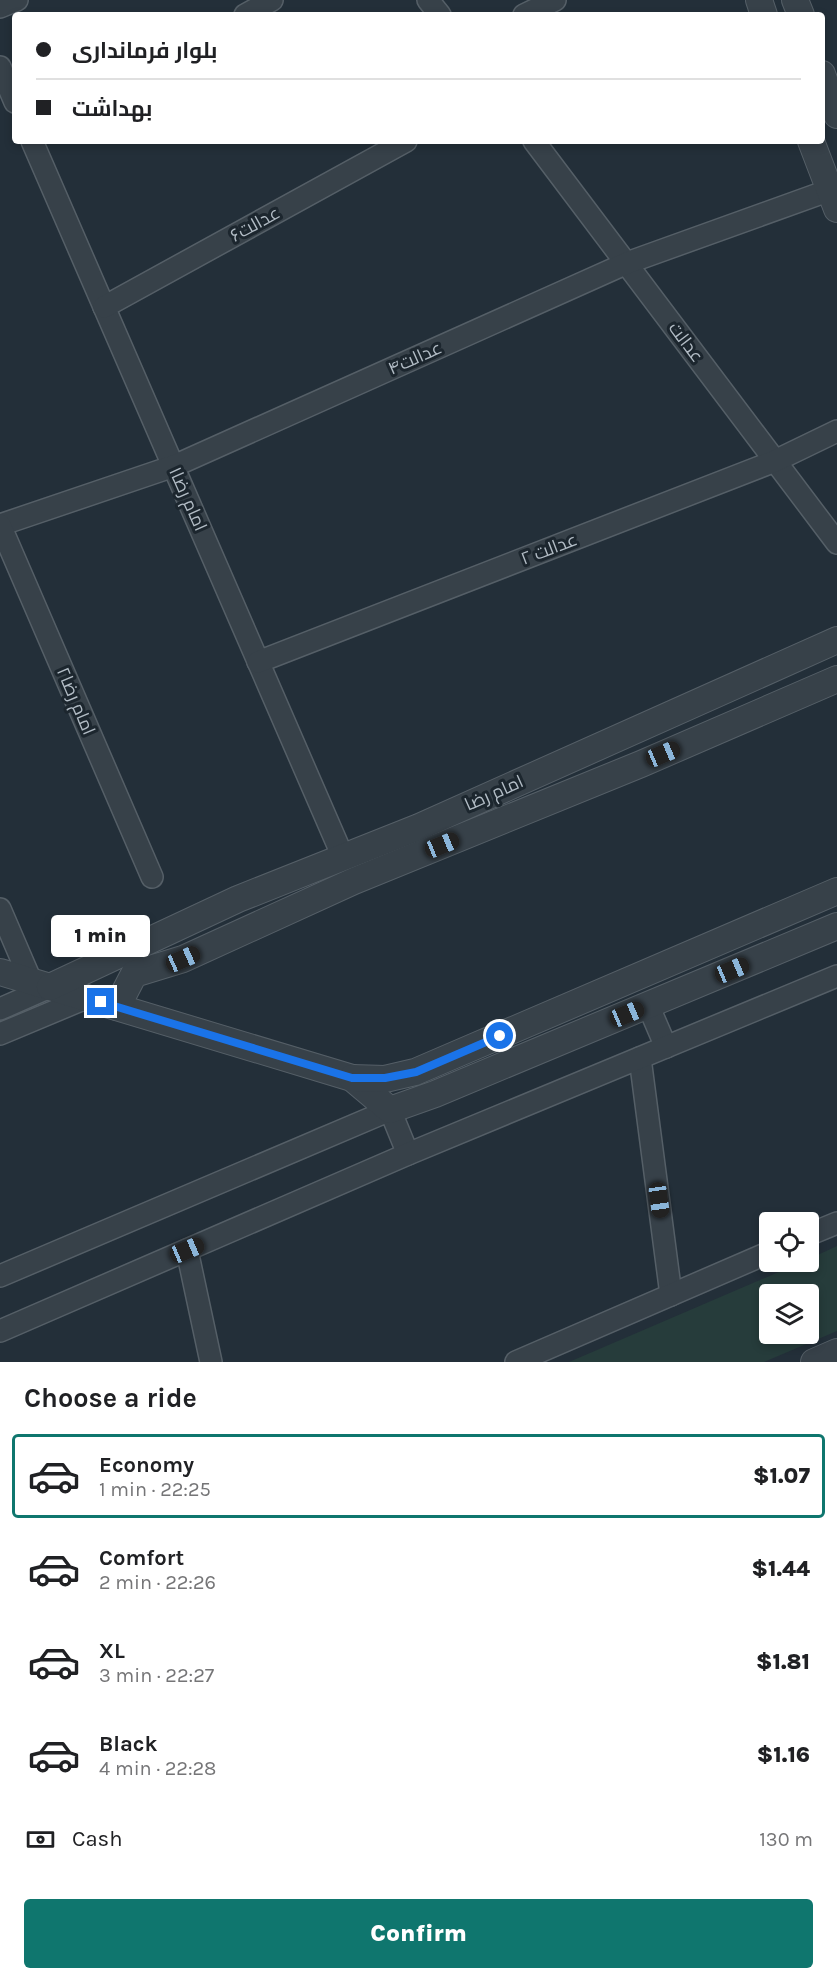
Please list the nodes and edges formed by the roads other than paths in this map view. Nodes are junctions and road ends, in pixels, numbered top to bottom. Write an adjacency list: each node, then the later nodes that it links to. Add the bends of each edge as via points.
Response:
1 (17, 0): 5 (street)
2 (272, 0): 6 (street)
3 (428, 0): 7 (street)
4 (555, 0): 8 (street)
5 (0, 7)
6 (250, 12)
7 (438, 12)
8 (530, 12)
9 (0, 67): 11 (street)
10 (825, 82): 12 (street)
11 (12, 95)
12 (837, 116)
13 (33, 144): 19 (street, امام رضا۱)
14 (401, 144): 19 (street, عدالت۶)
15 (536, 144): 18 (street, عدالت)
16 (813, 144): 17 (street)
17 (833, 200): 18 (street, عدالت۴)
18 (627, 263): 21 (street, عدالت); 22 (street, عدالت۴)
19 (104, 307): 22 (street, امام رضا۱)
20 (837, 431): 21 (street, عدالت ۲)
21 (775, 461): 24 (street, عدالت); 26 (street, عدالت ۲)
22 (174, 466): 23 (street, عدالت۴); 26 (street, امام رضا۱)
23 (0, 525): 29 (street, امام رضا۲)
24 (837, 543)
25 (837, 640): 28 (street, امام رضا, via 419,827)
26 (258, 662): 28 (street, امام رضا۱)
27 (837, 679): 38 (street, امام رضا, via 354,881 183,959 134,974)
28 (343, 857): 35 (street, امام رضا)
29 (152, 878)
30 (837, 891): 43 (street, via 416,1072 385,1078)
31 (0, 909): 35 (street)
32 (837, 926): 37 (street)
33 (0, 972): 35 (street)
34 (837, 976): 41 (street)
35 (41, 984): 36 (street); 39 (street)
36 (86, 998): 38 (street); 40 (street)
37 (648, 1005): 41 (street); 44 (street)
38 (117, 1006): 43 (street)
39 (0, 1009)
40 (0, 1034)
41 (666, 1047): 42 (street)
42 (640, 1058): 45 (street); 51 (street)
43 (352, 1078): 44 (street)
44 (390, 1110): 45 (street); 50 (street)
45 (408, 1154): 48 (street)
46 (837, 1223): 47 (street)
47 (819, 1230)
48 (187, 1250): 52 (street); 54 (street)
49 (759, 1257): 51 (street)
50 (0, 1276)
51 (671, 1295): 55 (street)
52 (0, 1331)
53 (837, 1352): 56 (street)
54 (211, 1362)
55 (516, 1362)
56 (814, 1362)

